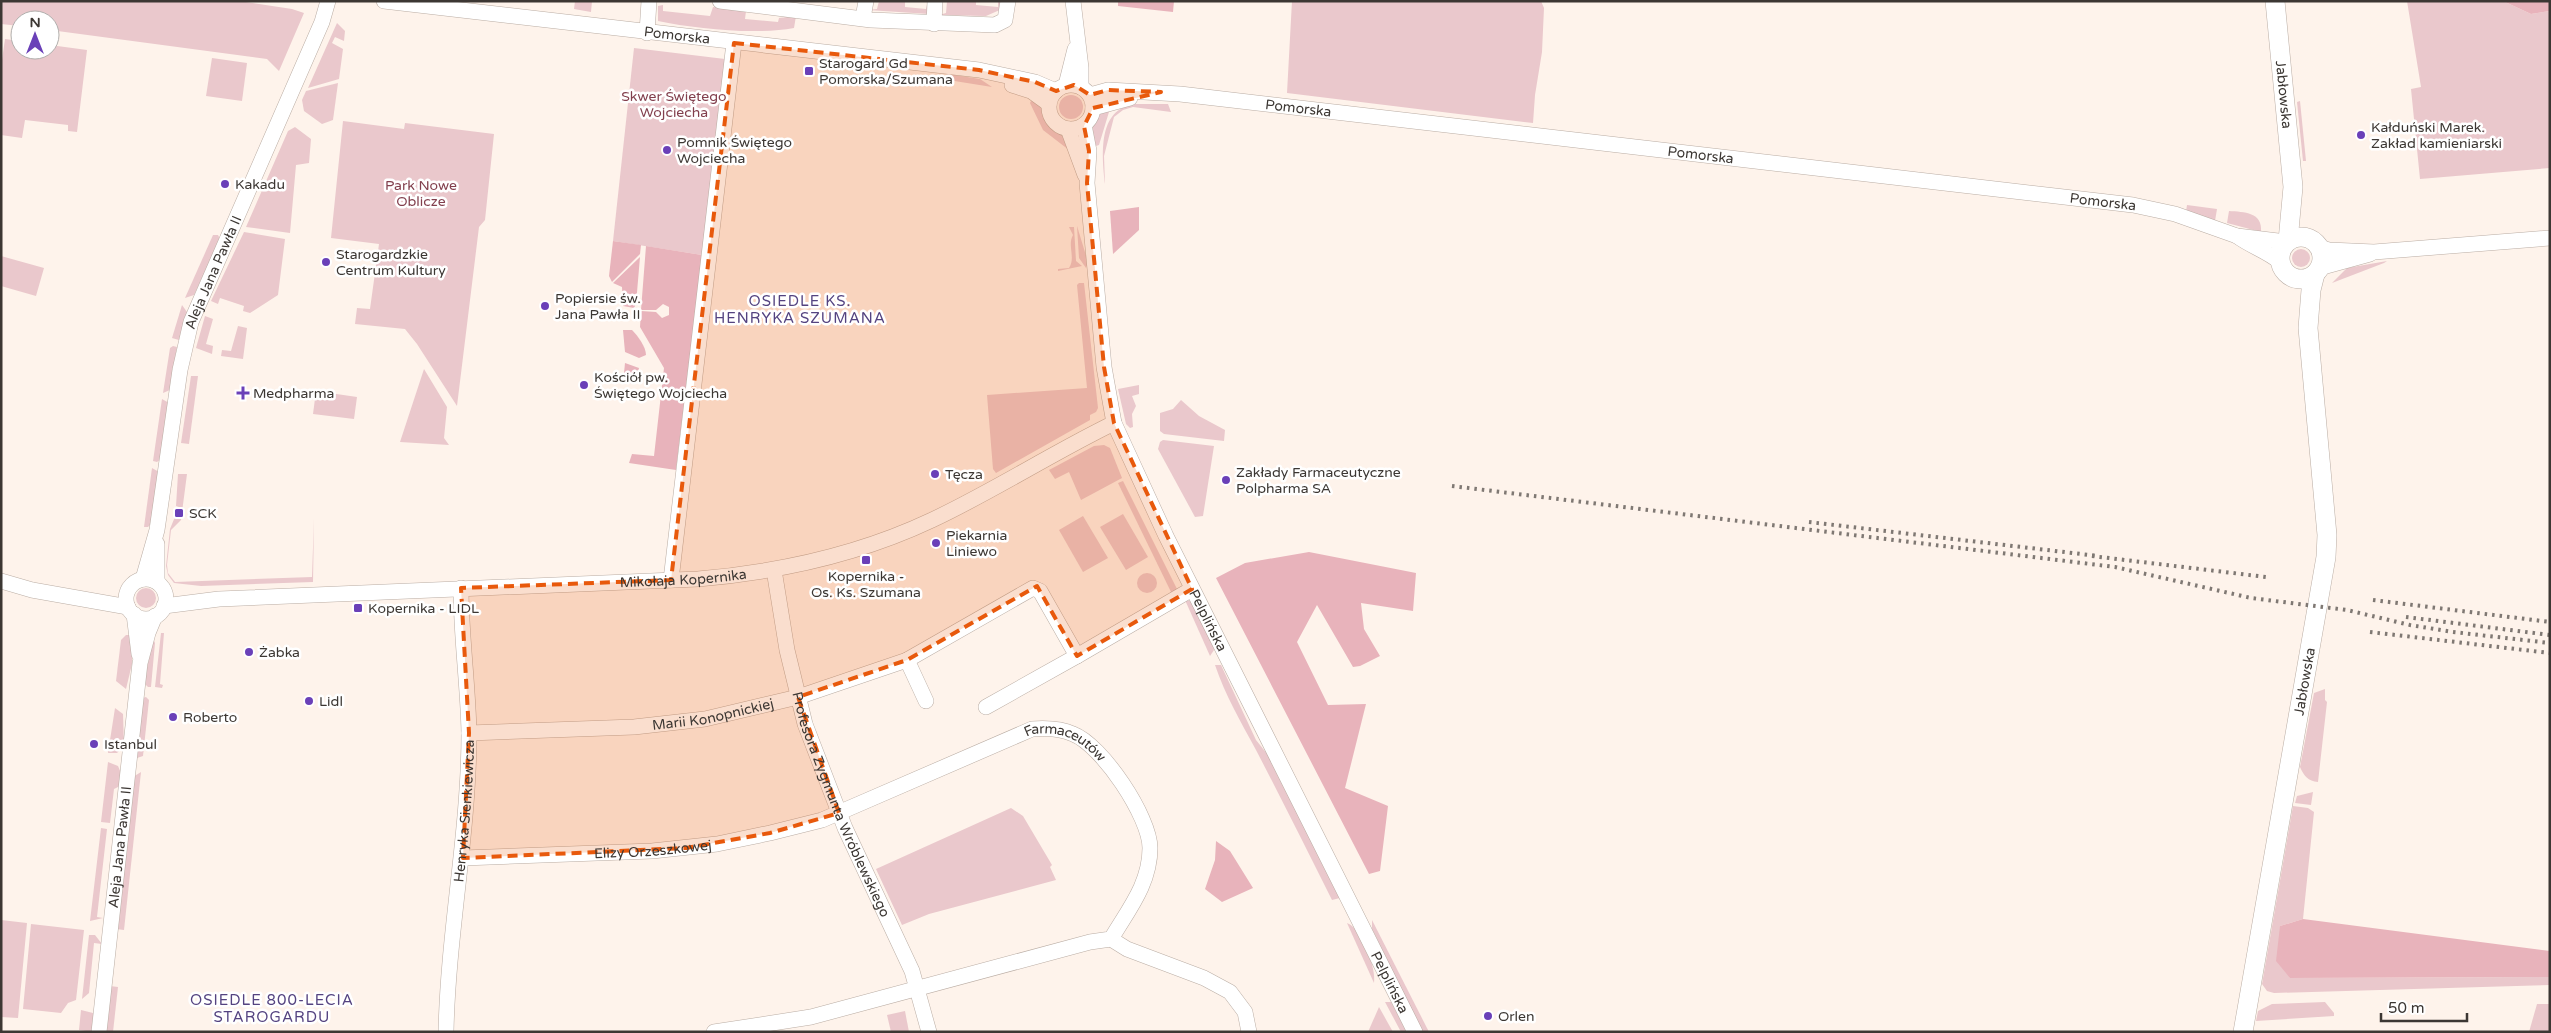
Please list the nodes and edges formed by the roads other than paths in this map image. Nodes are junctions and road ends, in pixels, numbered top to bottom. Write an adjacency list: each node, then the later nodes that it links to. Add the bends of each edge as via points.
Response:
1 (328, 1): 34 (street, Aleja Jana Pawła II, via 322,22 191,322 180,370 157,530)
2 (384, 1): 13 (street, Pomorska)
3 (649, 1): 13 (street)
4 (722, 1): 10 (street)
5 (866, 1): 11 (street)
6 (935, 1): 12 (street)
7 (1008, 1): 12 (street, via 1005,20 995,25)
8 (1073, 1): 14 (street)
9 (2275, 1): 21 (main road, Jabłowska)
10 (799, 6): 11 (street)
11 (862, 18): 12 (street)
12 (934, 24)
13 (646, 33): 15 (street, Pomorska)
14 (1077, 42): 16 (street); 17 (street)
15 (734, 43): 16 (street, Pomorska, via 970,70 1031,91); 32 (street)
16 (1057, 93): 17 (street); 19 (street, via 1053,120)
17 (1088, 97): 18 (street, via 1092,114); 22 (street, Pomorska, via 1108,90 1161,92 2133,205 2176,214)
18 (1084, 125): 19 (street); 20 (street, Pelplińska, via 1090,151)
19 (1068, 129): 20 (street, Pelplińska)
20 (1087, 184): 30 (street, Pelplińska, via 1104,367)
21 (2294, 187): 24 (main road, Jabłowska); 25 (main road, Jabłowska, via 2306,230)
22 (2236, 236): 24 (street, Pomorska); 27 (street, Pomorska, via 2269,254)
23 (2550, 238): 26 (street)
24 (2287, 242): 25 (main road, via 2300,237); 27 (main road, via 2281,252)
25 (2315, 243): 26 (street, via 2329,250); 28 (main road, via 2322,257)
26 (2374, 252): 28 (street)
27 (2285, 269): 28 (main road, via 2303,279); 29 (main road, Jabłowska)
28 (2317, 271): 29 (main road, Jabłowska, via 2311,290)
29 (2308, 328): 57 (main road, Jabłowska, via 2327,535 2326,557)
30 (1114, 423): 31 (street, Mikołaja Kopernika, via 910,530 857,550); 36 (street, Pelplińska)
31 (774, 570): 32 (street, Mikołaja Kopernika); 43 (street, Profesora Zygmunta Wróblewskiego)
32 (671, 580): 35 (street, Mikołaja Kopernika)
33 (1, 581): 38 (street, via 32,590)
34 (154, 584): 37 (street, Mikołaja Kopernika); 38 (street, via 133,584); 39 (street)
35 (462, 588): 37 (street, Mikołaja Kopernika); 46 (street, Henryka Sienkiewicza)
36 (1192, 589): 40 (street); 56 (street, Pelplińska)
37 (219, 599): 39 (street, Mikołaja Kopernika)
38 (130, 605): 39 (street, Mikołaja Kopernika, via 148,618); 42 (street, Aleja Jana Pawła II)
39 (160, 611): 42 (street, Aleja Jana Pawła II, via 148,633)
40 (1077, 656): 41 (street, Marii Konopnickiej, via 1040,591 1033,588); 45 (street)
41 (907, 660): 43 (street, Marii Konopnickiej); 44 (street)
42 (140, 663): 51 (street, Aleja Jana Pawła II)
43 (798, 697): 46 (street, Marii Konopnickiej, via 705,719 634,727); 47 (street, Profesora Zygmunta Wróblewskiego)
44 (926, 701)
45 (986, 707)
46 (469, 733): 48 (street, Henryka Sienkiewicza)
47 (839, 813): 48 (street, Elizy Orzeszkowej, via 770,833 686,848); 49 (street, Farmaceutów, via 1025,731 1048,728 1074,734 1090,743 1109,763 1142,820 1148,837 1150,849 1144,881); 50 (street, Profesora Zygmunta Wróblewskiego)
48 (463, 858): 52 (street, Henryka Sienkiewicza)
49 (1111, 938): 50 (street); 55 (street, via 1127,949 1204,978 1230,992 1245,1012)
50 (917, 988): 53 (street, via 811,1017); 54 (street, Profesora Zygmunta Wróblewskiego)
51 (99, 1032)
52 (446, 1032)
53 (714, 1032)
54 (929, 1032)
55 (1249, 1032)
56 (1415, 1032)
57 (2243, 1032)

